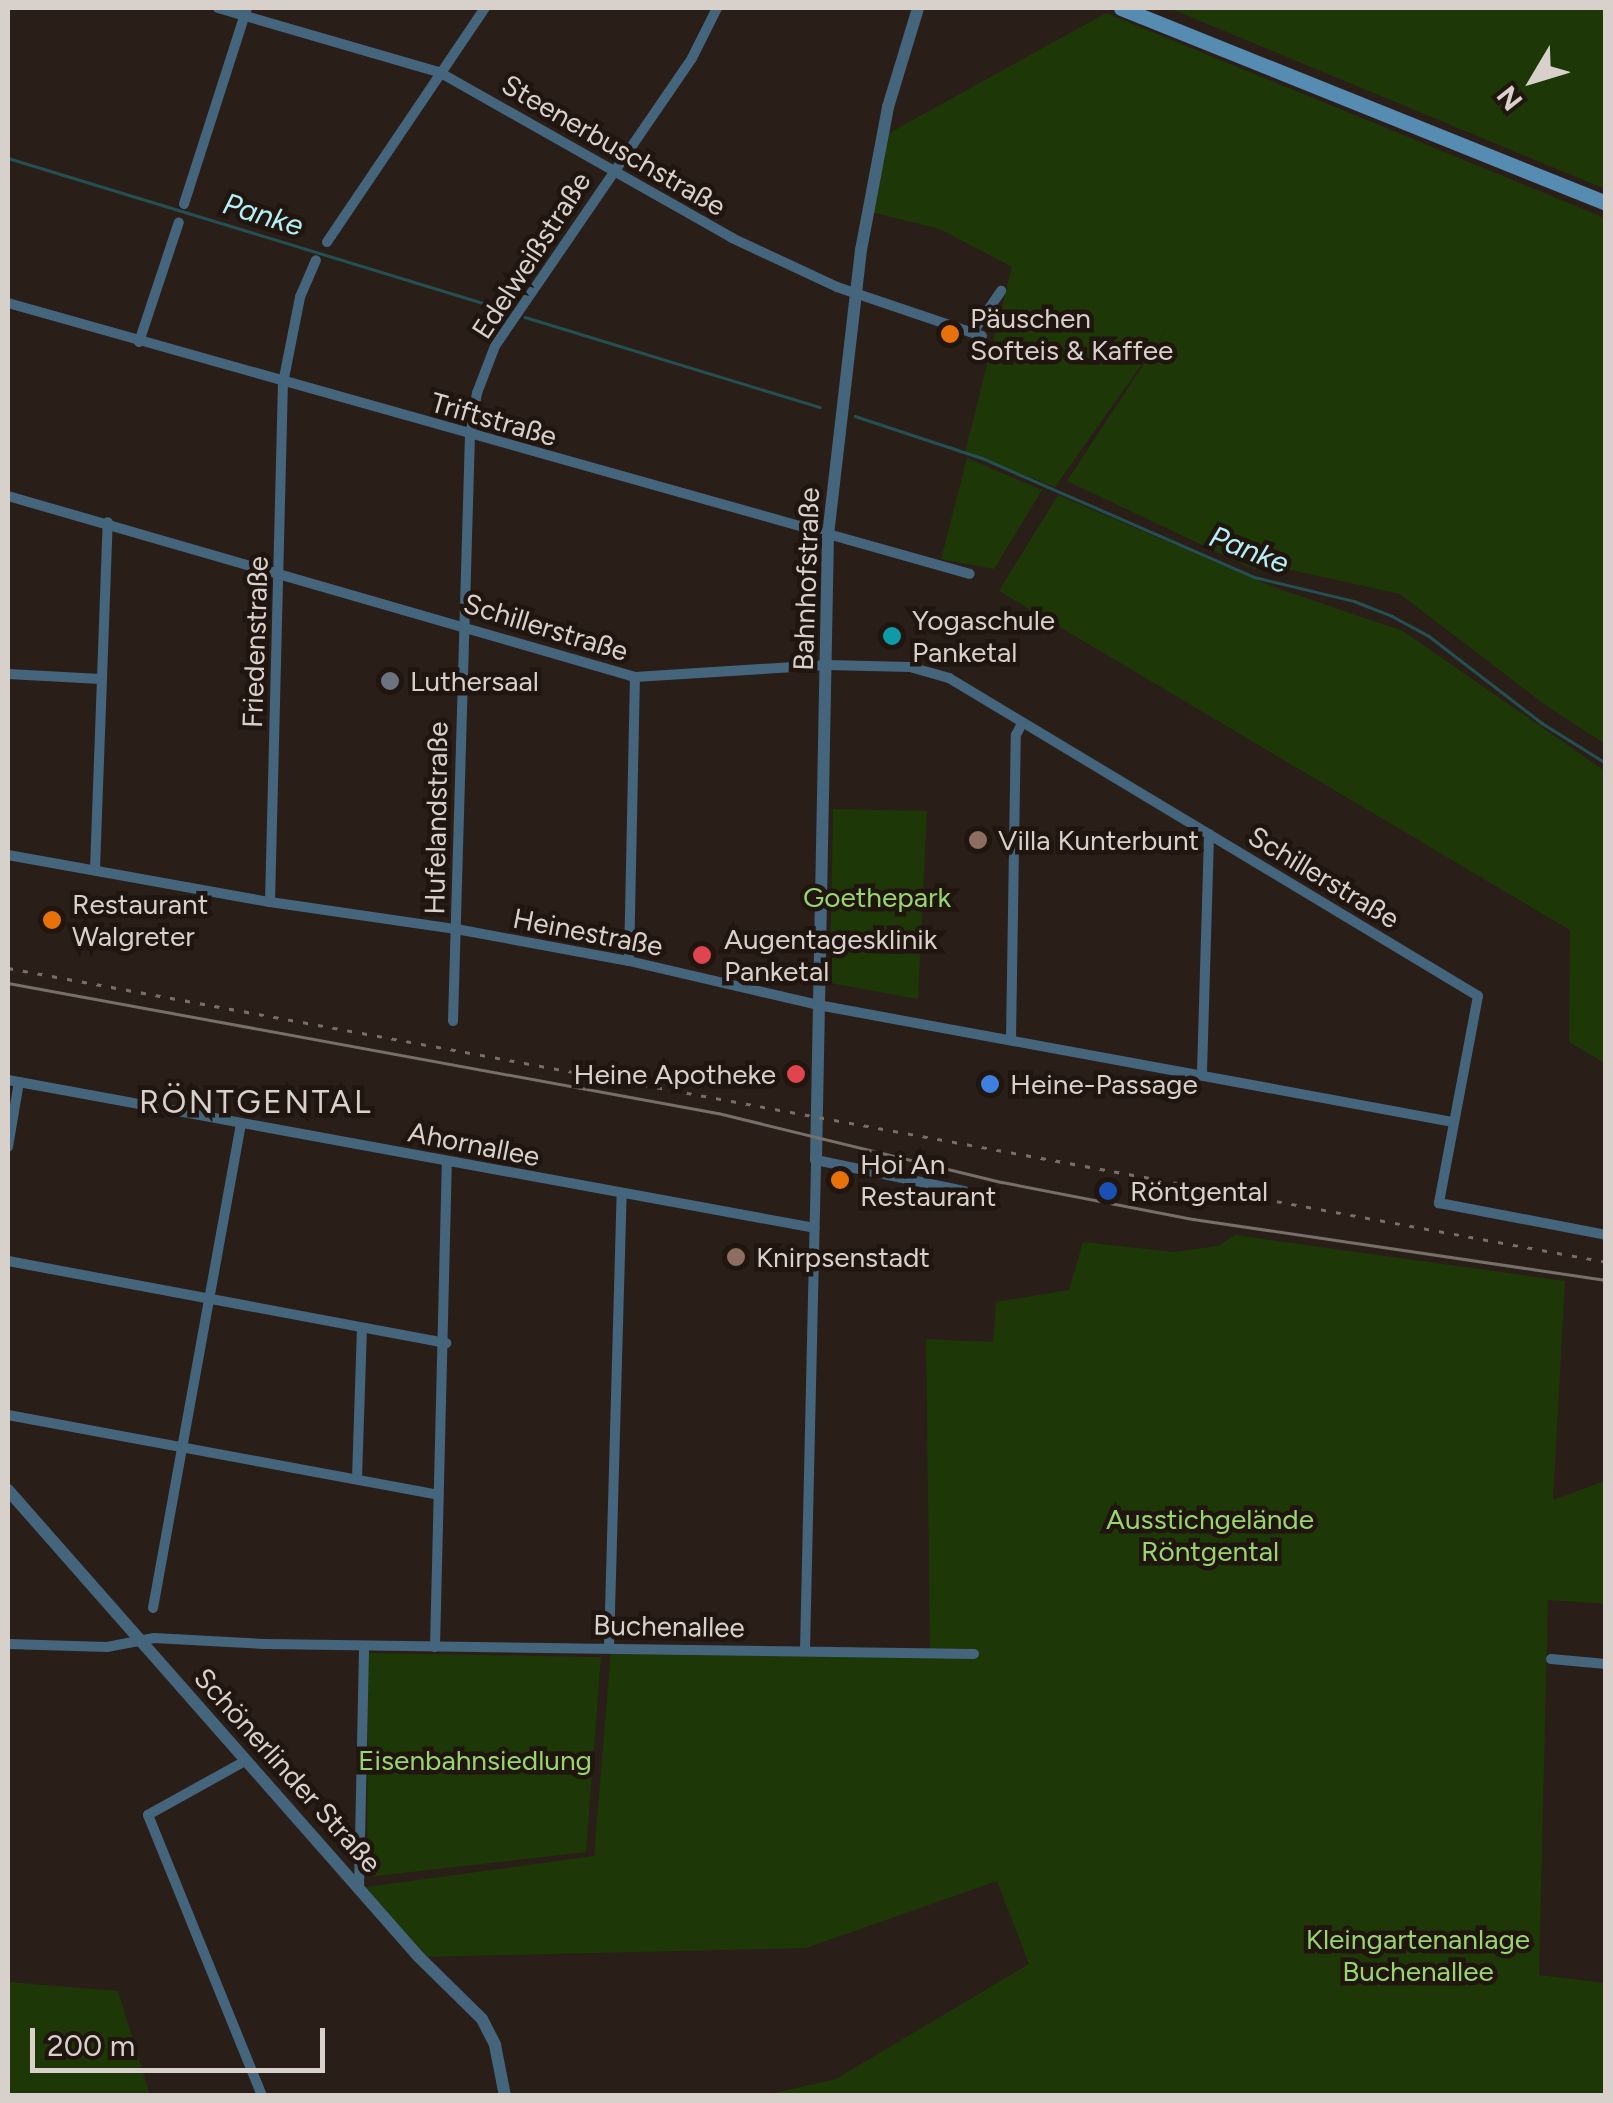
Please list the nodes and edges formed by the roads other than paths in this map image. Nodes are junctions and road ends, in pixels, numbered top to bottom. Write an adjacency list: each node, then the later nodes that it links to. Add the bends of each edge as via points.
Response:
1 (218, 8): 6 (street, Steenerbuschstraße)
2 (485, 8): 7 (street)
3 (717, 8): 8 (street, Edelweißstraße, via 692,58)
4 (918, 8): 15 (street, Bahnhofstraße, via 888,107)
5 (1122, 8): 9 (main road)
6 (245, 12): 7 (street, Steenerbuschstraße); 10 (street)
7 (439, 72): 8 (street, Steenerbuschstraße); 12 (street)
8 (614, 172): 15 (street, Steenerbuschstraße, via 732,238); 19 (street, Edelweißstraße, via 496,346)
9 (1606, 203)
10 (184, 204)
11 (179, 222): 17 (street)
12 (327, 242)
13 (316, 260): 18 (street, Friedenstraße, via 300,297)
14 (1001, 290): 15 (street, Steenerbuschstraße, via 977,334)
15 (854, 292): 22 (street, Bahnhofstraße)
16 (8, 304): 17 (street, Triftstraße)
17 (139, 342): 18 (street, Triftstraße)
18 (284, 383): 19 (street, Triftstraße); 23 (street, Friedenstraße)
19 (470, 436): 22 (street, Triftstraße); 25 (street, Hufelandstraße)
20 (8, 496): 21 (street, Schillerstraße)
21 (108, 522): 23 (street, Schillerstraße); 29 (street)
22 (828, 535): 24 (street, Triftstraße); 26 (street, Bahnhofstraße)
23 (280, 573): 25 (street, Schillerstraße); 34 (street, Friedenstraße)
24 (970, 574)
25 (464, 626): 28 (street, Schillerstraße); 35 (street, Hufelandstraße)
26 (827, 666): 28 (street, Schillerstraße); 30 (street, Schillerstraße, via 930,671); 37 (street, Bahnhofstraße)
27 (8, 674): 29 (street)
28 (635, 677): 36 (street)
29 (101, 680): 33 (street)
30 (1022, 723): 31 (street, Schillerstraße); 39 (street, via 1016,735)
31 (1208, 834): 40 (street); 42 (street, Schillerstraße, via 1478,996)
32 (8, 854): 33 (street, Heinestraße)
33 (95, 869): 34 (street, Heinestraße)
34 (270, 902): 35 (street, Heinestraße)
35 (456, 929): 36 (street, Heinestraße); 38 (street, Hufelandstraße)
36 (628, 962): 37 (street, Heinestraße)
37 (818, 1005): 39 (street, Heinestraße); 45 (street, Bahnhofstraße)
38 (453, 1021)
39 (1011, 1039): 40 (street, Heinestraße)
40 (1202, 1072): 42 (street, Heinestraße)
41 (13, 1081): 43 (street, Ahornallee); 44 (street)
42 (1453, 1122): 50 (street, via 1439,1204)
43 (241, 1124): 46 (street, Ahornallee); 52 (street)
44 (8, 1147)
45 (816, 1160): 47 (street); 49 (street)
46 (448, 1162): 48 (street, Ahornallee); 54 (street)
47 (965, 1191)
48 (622, 1195): 49 (street, Ahornallee); 65 (street)
49 (815, 1228): 66 (street)
50 (1606, 1235)
51 (8, 1262): 52 (street)
52 (208, 1298): 53 (street); 56 (street)
53 (362, 1328): 54 (street); 57 (street)
54 (446, 1343): 59 (street)
55 (8, 1415): 56 (street)
56 (180, 1449): 57 (street); 60 (street)
57 (357, 1478): 59 (street)
58 (8, 1490): 62 (street, Schönerlinder Straße)
59 (439, 1495): 64 (street)
60 (152, 1608)
61 (8, 1644): 62 (street, Buchenallee)
62 (144, 1644): 63 (street, Buchenallee, via 154,1638); 70 (street, Schönerlinder Straße)
63 (364, 1646): 64 (street, Buchenallee); 71 (street)
64 (435, 1647): 65 (street, Buchenallee)
65 (609, 1647): 66 (street, Buchenallee)
66 (805, 1650): 67 (street, Buchenallee)
67 (974, 1654)
68 (1552, 1660): 69 (street)
69 (1606, 1664)
70 (245, 1762): 71 (street, Schönerlinder Straße); 72 (street, via 148,1816)
71 (359, 1888): 73 (street, Schönerlinder Straße, via 482,2019)
72 (262, 2096)
73 (506, 2096)

